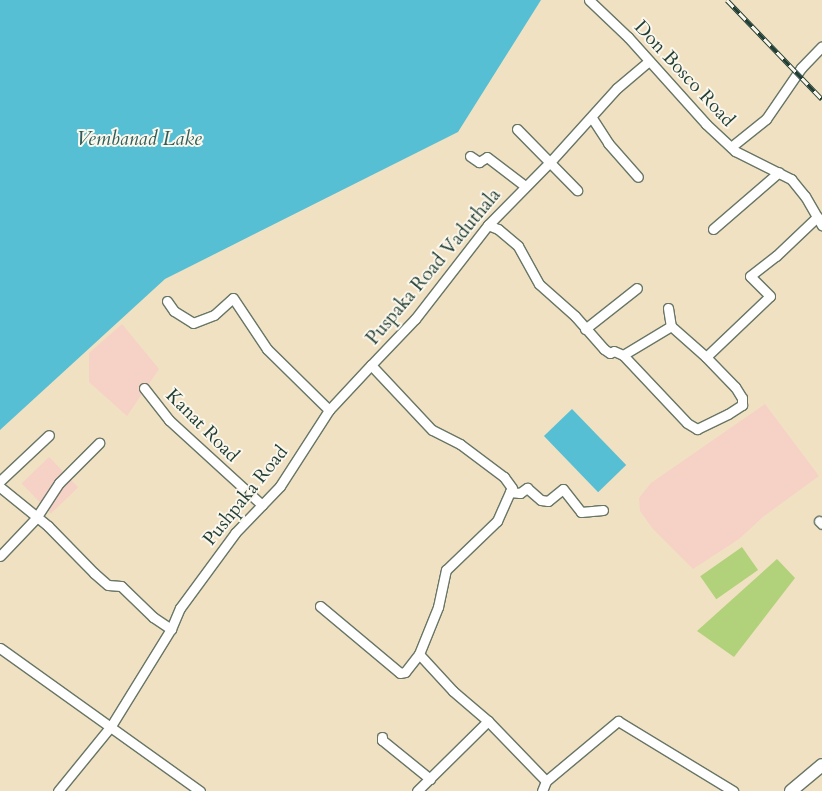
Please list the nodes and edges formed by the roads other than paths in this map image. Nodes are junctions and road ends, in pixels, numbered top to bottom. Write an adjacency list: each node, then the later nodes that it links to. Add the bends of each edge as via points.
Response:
1 (589, 0): 3 (street, Don Bosco Road)
2 (822, 46): 6 (street, via 801,68 766,119)
3 (649, 62): 4 (street, Puspaka Road Vaduthala, via 617,88); 6 (street, Don Bosco Road)
4 (592, 118): 8 (street, Puspaka Road Vaduthala); 10 (street, via 608,143)
5 (517, 129): 8 (street)
6 (731, 147): 9 (street, Don Bosco Road)
7 (470, 156): 11 (street, via 478,162 487,157)
8 (551, 161): 11 (street, Puspaka Road Vaduthala); 12 (street)
9 (779, 172): 13 (street, Don Bosco Road, via 791,179); 16 (street)
10 (638, 177)
11 (525, 186): 14 (street, Puspaka Road Vaduthala)
12 (576, 190)
13 (817, 217): 15 (street, Don Bosco Road); 23 (street, via 750,276 770,296)
14 (488, 225): 21 (street, via 518,246 539,284); 24 (street, Puspaka Road Vaduthala, via 415,319)
15 (822, 226)
16 (713, 229)
17 (636, 288): 21 (street)
18 (167, 301): 26 (street, via 174,311 193,323 214,315 233,298 268,349)
19 (668, 308): 20 (street)
20 (670, 326): 22 (street); 23 (street)
21 (585, 329): 22 (street, via 610,353 614,351)
22 (623, 355): 23 (street, via 687,423 697,429 742,404 735,388)
23 (706, 357)
24 (371, 365): 26 (street, Pushpaka Road); 31 (street, Puspaka Road Vaduthala, via 432,430 460,444 504,477 512,488)
25 (144, 388): 32 (street, Kanat Road, via 169,420)
26 (329, 410): 32 (street, Pushpaka Road, via 280,486)
27 (49, 435): 29 (street)
28 (99, 443): 34 (street, via 59,483)
29 (0, 481)
30 (0, 488): 34 (street)
31 (510, 492): 33 (street, via 520,493 527,488 548,501 563,489 581,512); 39 (street, via 497,521 446,570 438,607)
32 (262, 505): 37 (street, Pushpaka Road, via 235,532 180,608)
33 (603, 510)
34 (36, 518): 35 (street); 37 (street, via 108,585 121,586 153,617)
35 (0, 556)
36 (320, 606): 39 (street, via 400,673 405,672)
37 (171, 629): 41 (street, Pushpaka Road)
38 (0, 648): 41 (street)
39 (418, 654): 40 (street, via 453,691)
40 (488, 721): 44 (street); 45 (street)
41 (111, 726): 47 (street); 48 (street)
42 (382, 736): 44 (street, via 382,740)
43 (822, 766): 46 (main road)
44 (430, 779): 49 (street)
45 (546, 781): 50 (street); 51 (street, via 618,721)
46 (795, 790)
47 (58, 791)
48 (200, 791)
49 (417, 791)
50 (542, 791)
51 (733, 791)

